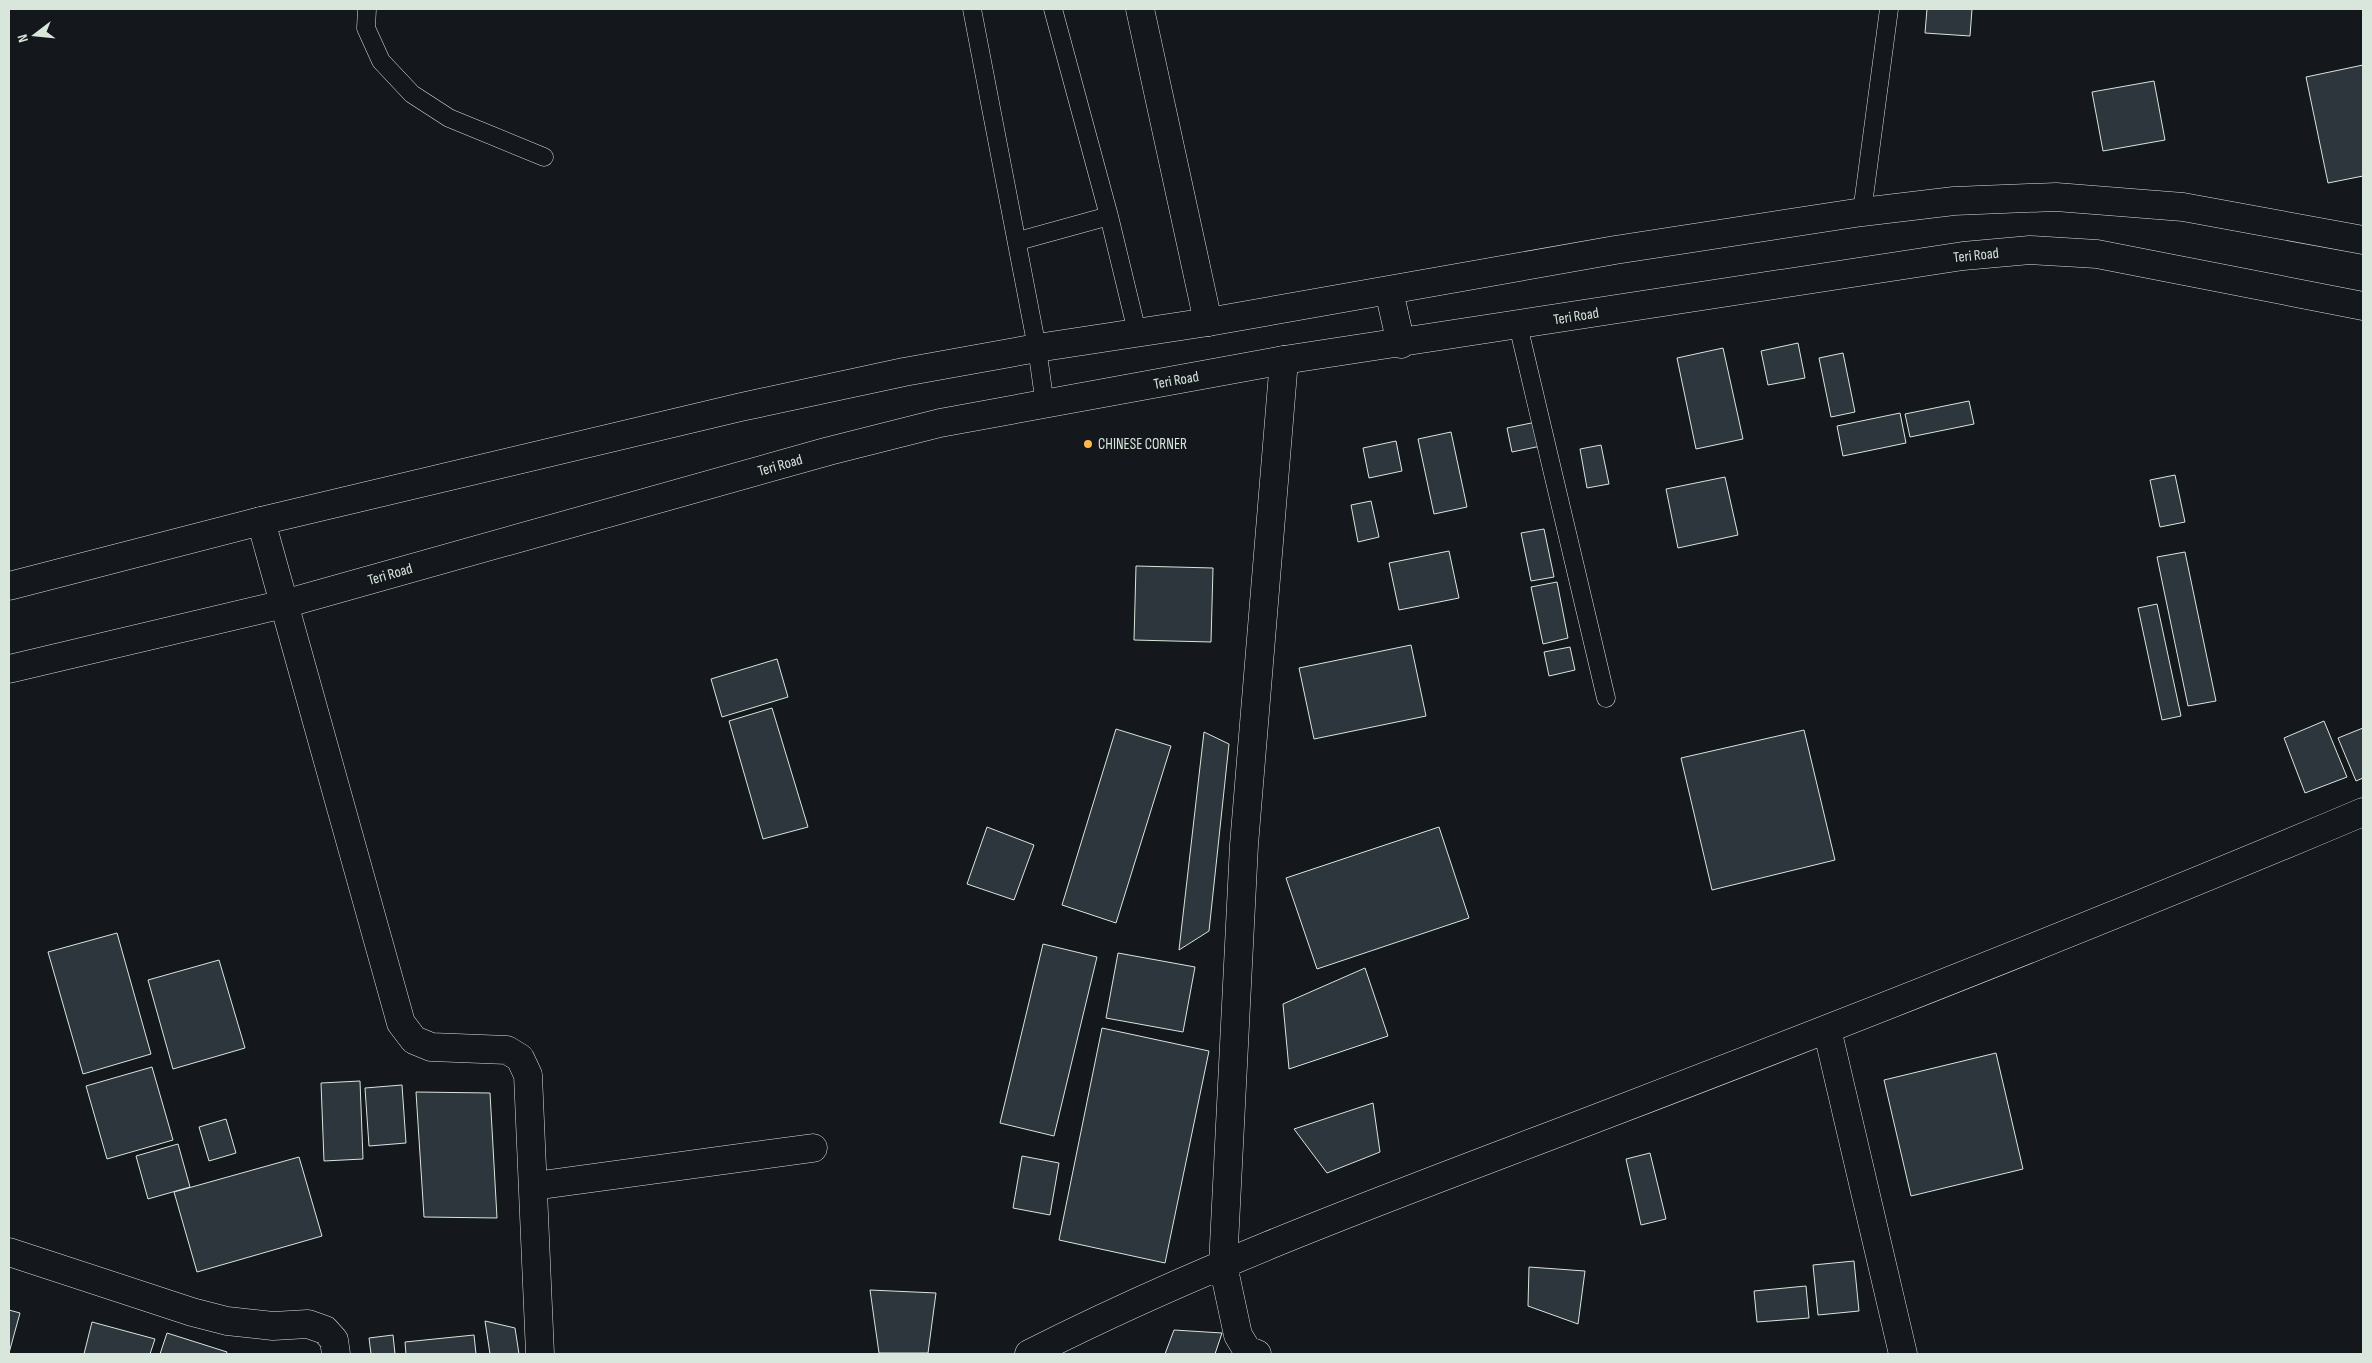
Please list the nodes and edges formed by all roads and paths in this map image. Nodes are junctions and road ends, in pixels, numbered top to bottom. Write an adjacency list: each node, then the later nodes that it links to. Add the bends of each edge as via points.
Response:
1 (367, 9): 6 (lane, via 366,28 381,61 412,94 449,118)
2 (972, 9): 9 (lane)
3 (1052, 9): 8 (lane)
4 (1140, 9): 13 (street)
5 (1889, 9): 7 (lane)
6 (544, 157)
7 (1862, 212): 10 (street, via 1954,201 2056,197 2183,208); 11 (street, via 1615,250)
8 (1109, 216): 9 (lane); 15 (lane)
9 (1018, 240): 17 (lane)
10 (2363, 240)
11 (1389, 291): 13 (street); 16 (street)
12 (2363, 306): 14 (street, Teri Road, via 2097,254 2030,250 1963,256)
13 (1208, 322): 15 (street)
14 (1518, 325): 16 (street, Teri Road); 24 (lane)
15 (1137, 332): 17 (street)
16 (1401, 344): 18 (street, Teri Road)
17 (1037, 348): 19 (lane); 20 (street, via 741,407)
18 (1284, 360): 19 (street, Teri Road); 30 (street, via 1244,845)
19 (1045, 405): 22 (street, Teri Road, via 940,423 829,452)
20 (261, 521): 21 (street); 22 (street)
21 (9, 586)
22 (284, 604): 23 (street, Teri Road); 28 (street, via 400,1023 414,1040 431,1048 507,1050 520,1058 528,1075)
23 (9, 668)
24 (1606, 698)
25 (2363, 812): 26 (street)
26 (1827, 1028): 30 (street); 35 (street)
27 (813, 1148): 28 (street)
28 (534, 1186): 32 (street)
29 (9, 1252): 31 (street, via 227,1321 273,1326 308,1324 325,1330 334,1340)
30 (1223, 1265): 33 (street, via 1123,1308); 34 (street, via 1238,1335 1247,1350)
31 (336, 1354)
32 (540, 1354)
33 (1029, 1354)
34 (1257, 1354)
35 (1903, 1354)

